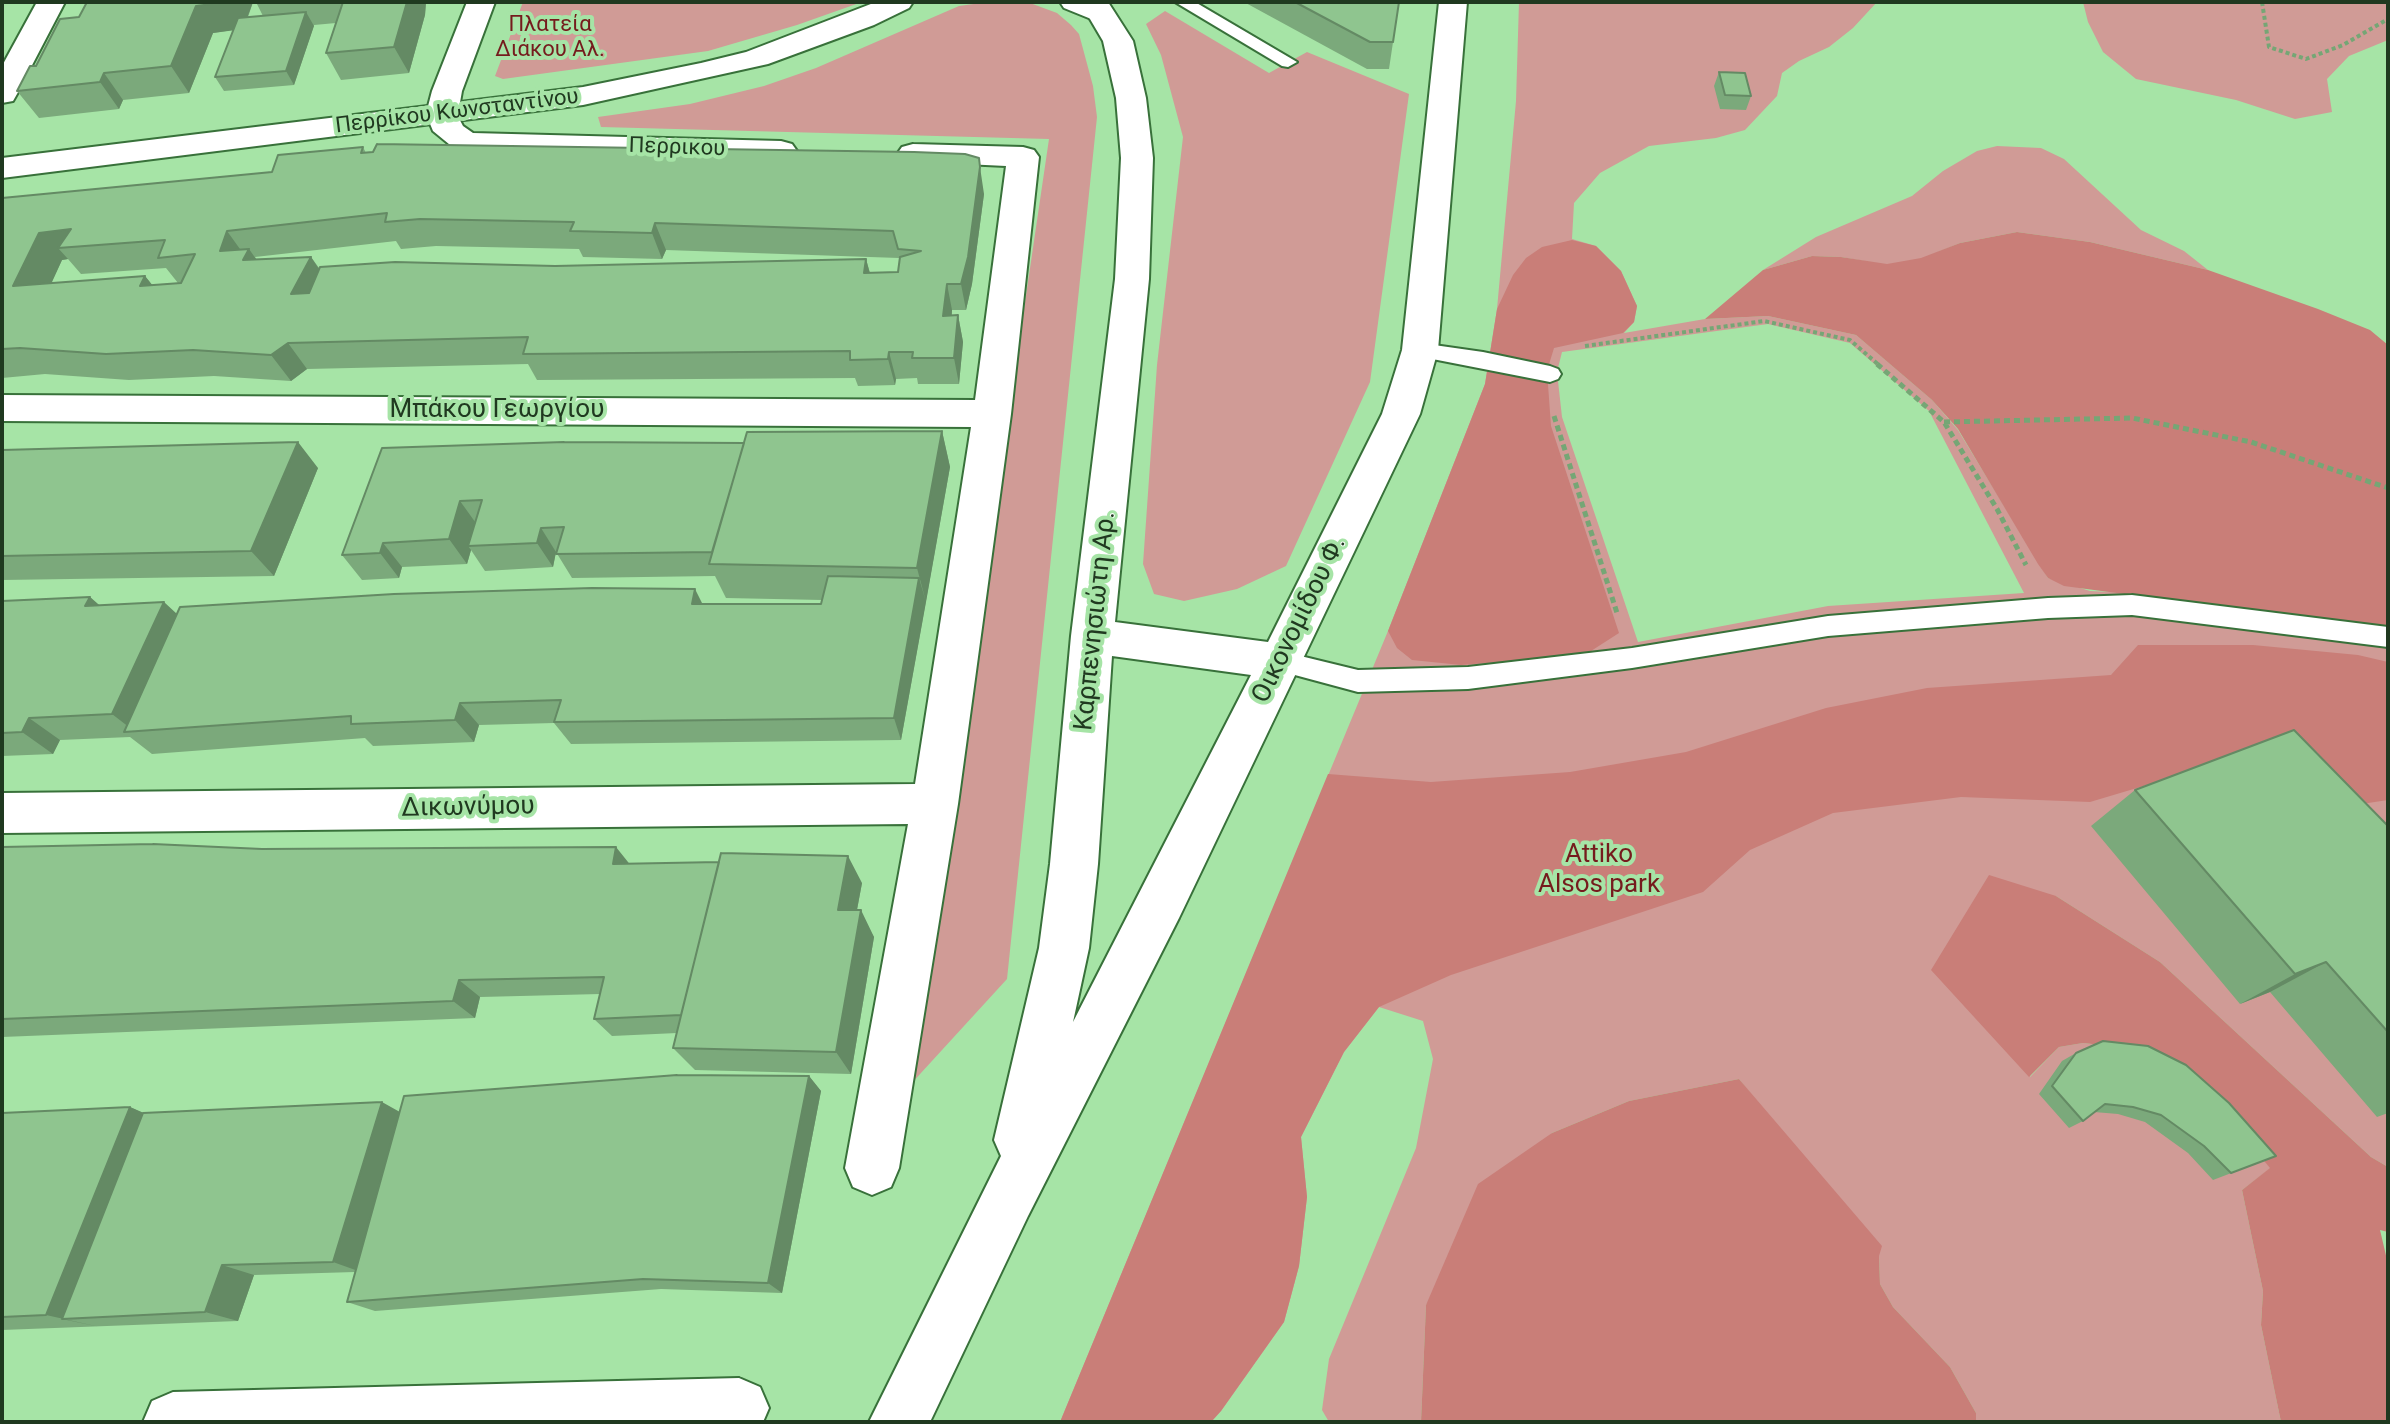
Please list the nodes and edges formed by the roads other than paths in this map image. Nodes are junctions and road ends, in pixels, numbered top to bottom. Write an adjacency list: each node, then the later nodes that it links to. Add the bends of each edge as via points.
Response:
1 (51, 2): 9 (street)
2 (481, 2): 10 (street)
3 (899, 2): 10 (street, Περρίκου Κωνσταντίνου, via 831,32 703,72 583,96)
4 (1074, 2): 7 (street)
5 (1183, 2): 8 (lane)
6 (1453, 2): 14 (street, Οικονομίδου Φ.)
7 (1112, 16): 18 (street, Καρπενησιώτη Αρ., via 1131,98 1137,158 1130,294)
8 (1288, 62)
9 (2, 94)
10 (442, 114): 11 (street, Περρικου, via 449,131 466,142); 13 (street, Περρίκου Κωνσταντίνου)
11 (803, 151)
12 (882, 153): 17 (street, via 1023,157)
13 (2, 168)
14 (1420, 350): 15 (lane); 20 (street, Οικονομίδου Φ., via 1401,414)
15 (1550, 374)
16 (2, 408): 17 (street, Μπάκου Γεωργίου)
17 (992, 414): 21 (street)
18 (1092, 636): 20 (street); 24 (street, Καρπενησιώτη Αρ., via 1064,948)
19 (2388, 637): 20 (lane, via 2132,605 1828,626 1468,678 1358,681)
20 (1280, 661): 24 (street, Οικονομίδου Φ.)
21 (935, 804): 22 (street, Δικωνύμου); 23 (street)
22 (2, 813)
23 (872, 1168)
24 (1009, 1197): 27 (street)
25 (739, 1408): 26 (street)
26 (173, 1422)
27 (899, 1422)

